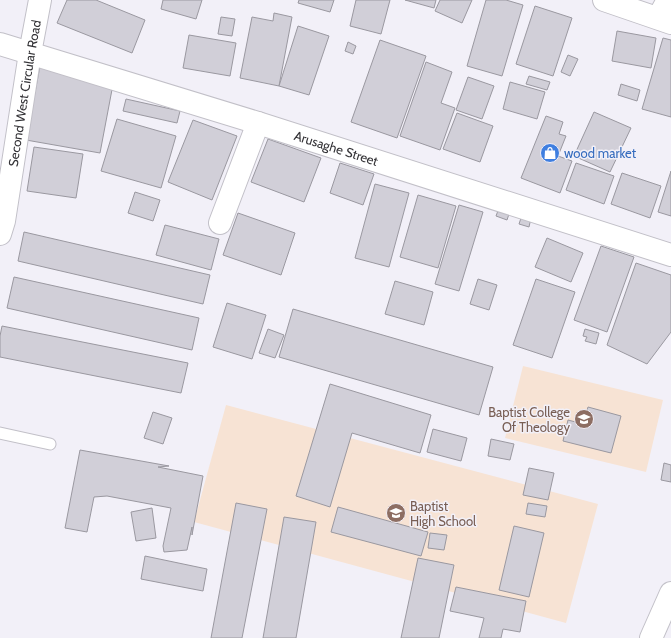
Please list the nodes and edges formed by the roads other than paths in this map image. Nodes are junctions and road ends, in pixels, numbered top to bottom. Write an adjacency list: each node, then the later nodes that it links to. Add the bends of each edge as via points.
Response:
1 (40, 0): 5 (street, Second West Circular Road)
2 (604, 0): 3 (street)
3 (666, 13)
4 (0, 44): 5 (street, Arusaghe Street)
5 (30, 52): 6 (street, Arusaghe Street); 8 (street, Second West Circular Road)
6 (258, 123): 7 (street); 9 (street, Arusaghe Street)
7 (220, 223)
8 (0, 234)
9 (671, 255)
10 (0, 433): 11 (lane)
11 (50, 444)
12 (671, 593): 13 (street)
13 (651, 638)

